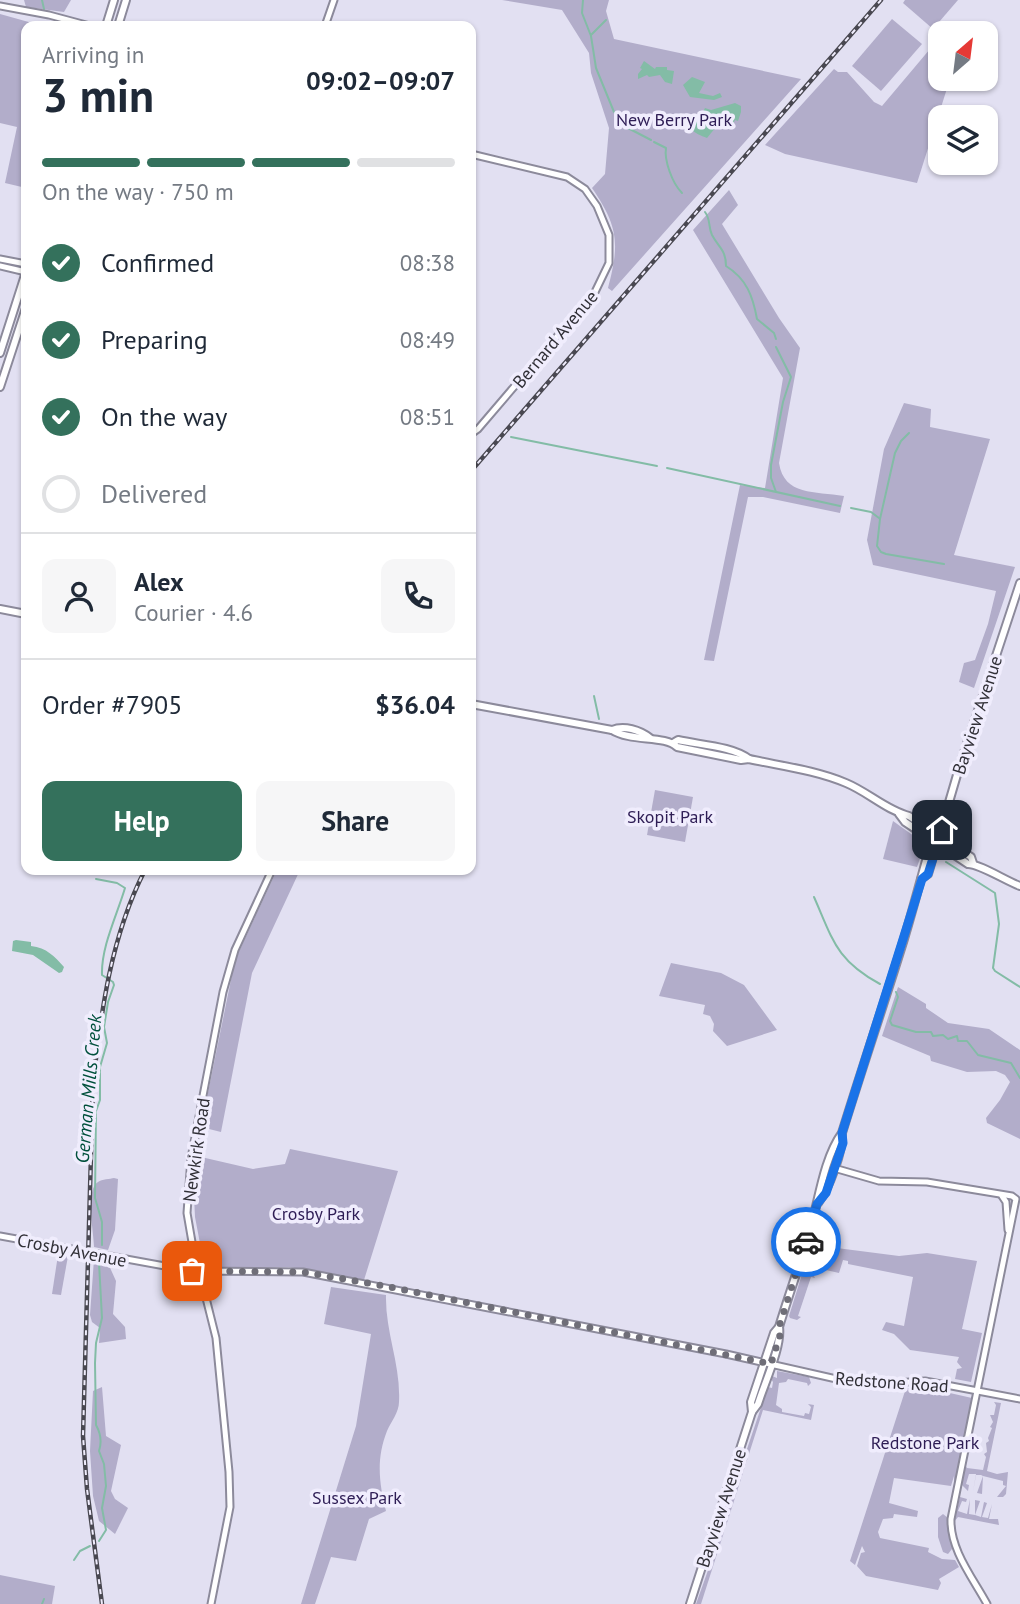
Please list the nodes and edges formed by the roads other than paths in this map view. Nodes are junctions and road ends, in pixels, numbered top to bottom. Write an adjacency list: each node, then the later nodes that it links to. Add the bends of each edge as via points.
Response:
1 (114, 0): 6 (main road)
2 (126, 0): 7 (main road)
3 (334, 0): 8 (street)
4 (0, 6): 5 (street)
5 (75, 21)
6 (108, 21)
7 (120, 21)
8 (327, 21)
9 (476, 155): 18 (street, Bernard Avenue, via 567,177 585,189 609,235 609,263 595,292)
10 (0, 259): 11 (street)
11 (21, 263)
12 (0, 266): 13 (street)
13 (21, 271)
14 (21, 288): 16 (main road)
15 (21, 323): 17 (main road)
16 (0, 353)
17 (0, 387)
18 (476, 430)
19 (1020, 583): 23 (main road, Bayview Avenue, via 948,813)
20 (0, 609): 21 (main road)
21 (21, 613)
22 (476, 705): 23 (main road, via 837,779 909,816)
23 (936, 838): 25 (main road, via 994,876); 26 (main road, Bayview Avenue)
24 (270, 875): 34 (street, Newkirk Road, via 235,950 223,992 191,1158 187,1213)
25 (1020, 886)
26 (842, 1133): 27 (main road, Bayview Avenue); 31 (main road, Bayview Avenue)
27 (834, 1168): 28 (street, via 879,1181 928,1182); 31 (main road, Bayview Avenue)
28 (999, 1195): 29 (street); 30 (street)
29 (1012, 1196): 30 (street); 32 (street, via 1017,1201)
30 (1006, 1202): 32 (street)
31 (817, 1204): 35 (main road, Bayview Avenue)
32 (1009, 1233): 36 (street)
33 (0, 1236): 34 (street, Crosby Avenue)
34 (199, 1272): 35 (street, Crosby Avenue, via 303,1272); 38 (street, Newkirk Road, via 216,1338 229,1472 230,1507)
35 (768, 1363): 36 (street, Redstone Road, via 854,1383 925,1381); 39 (main road, Bayview Avenue)
36 (977, 1391): 37 (street, Redstone Road); 40 (street, via 951,1533)
37 (1020, 1399)
38 (211, 1604)
39 (690, 1604)
40 (987, 1604)

